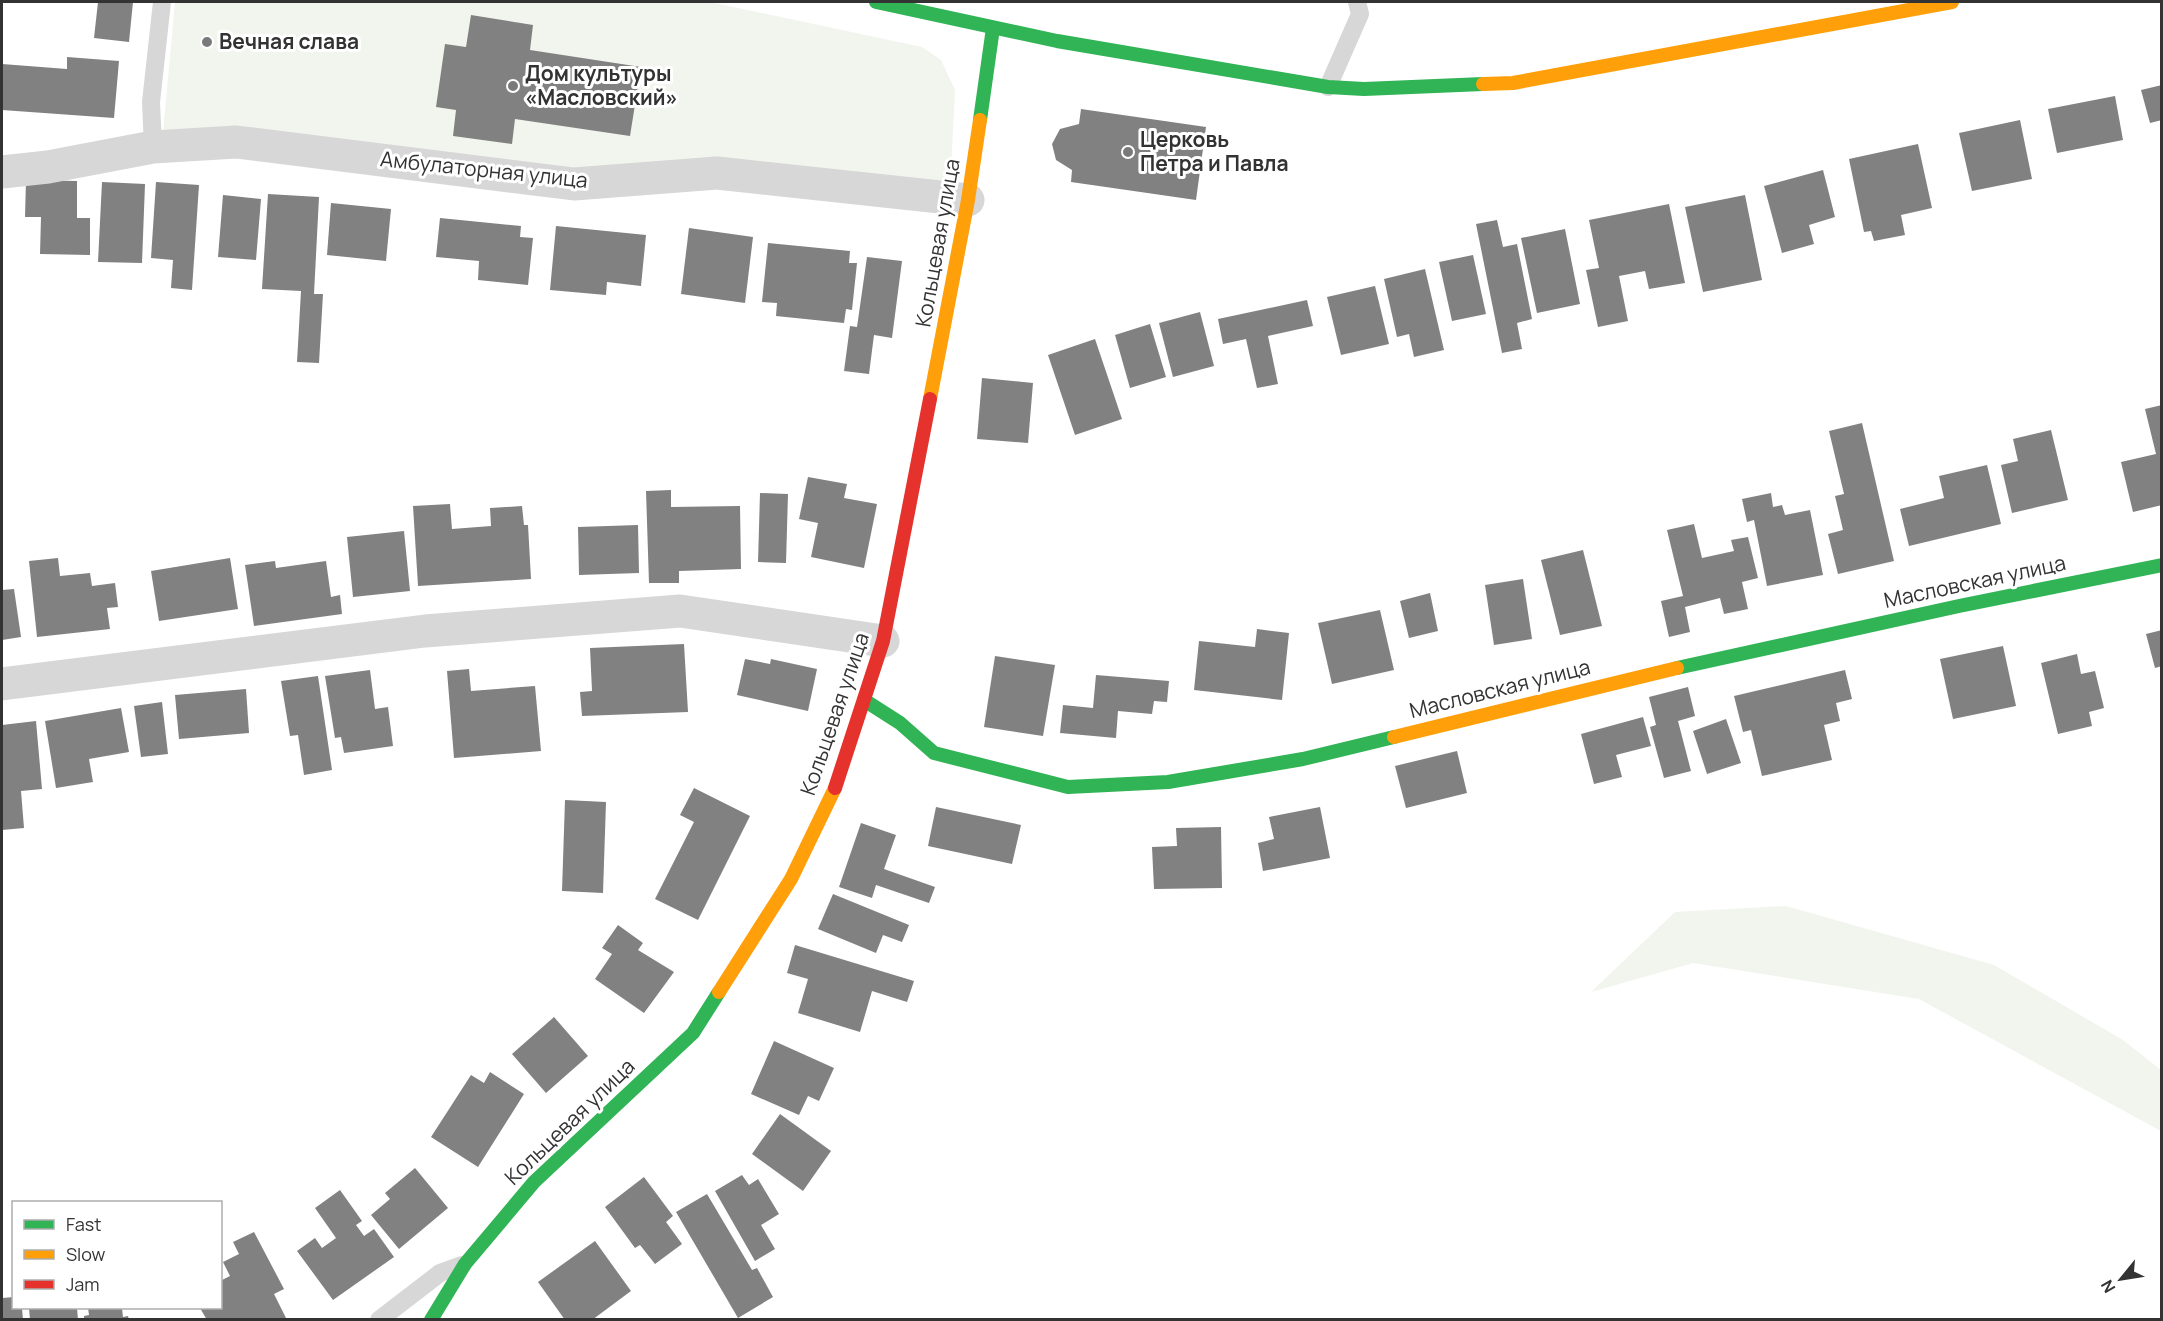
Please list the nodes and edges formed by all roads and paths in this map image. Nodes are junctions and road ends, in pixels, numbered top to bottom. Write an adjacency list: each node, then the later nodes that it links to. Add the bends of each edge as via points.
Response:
1 (162, 2): 7 (lane, via 151,102)
2 (876, 2): 5 (street)
3 (1358, 2): 6 (lane, via 1360,14)
4 (1952, 2): 6 (street, via 1513,83)
5 (993, 28): 6 (street); 9 (street, Кольцевая улица)
6 (1328, 87)
7 (153, 147): 8 (street, Амбулаторная улица); 9 (street, Амбулаторная улица, via 236,142 574,184 717,173)
8 (2, 172)
9 (968, 200): 11 (street, Кольцевая улица)
10 (2162, 565): 13 (street, Масловская улица, via 1633,678 1303,759 1168,782 1068,787 934,753 900,723)
11 (883, 641): 12 (street, via 680,611 425,631); 13 (street, Кольцевая улица)
12 (2, 684)
13 (864, 700): 14 (street, Кольцевая улица, via 838,782 791,879 693,1033 534,1182)
14 (465, 1264): 15 (lane, via 440,1273); 16 (street, Кольцевая улица)
15 (379, 1320)
16 (431, 1320)

